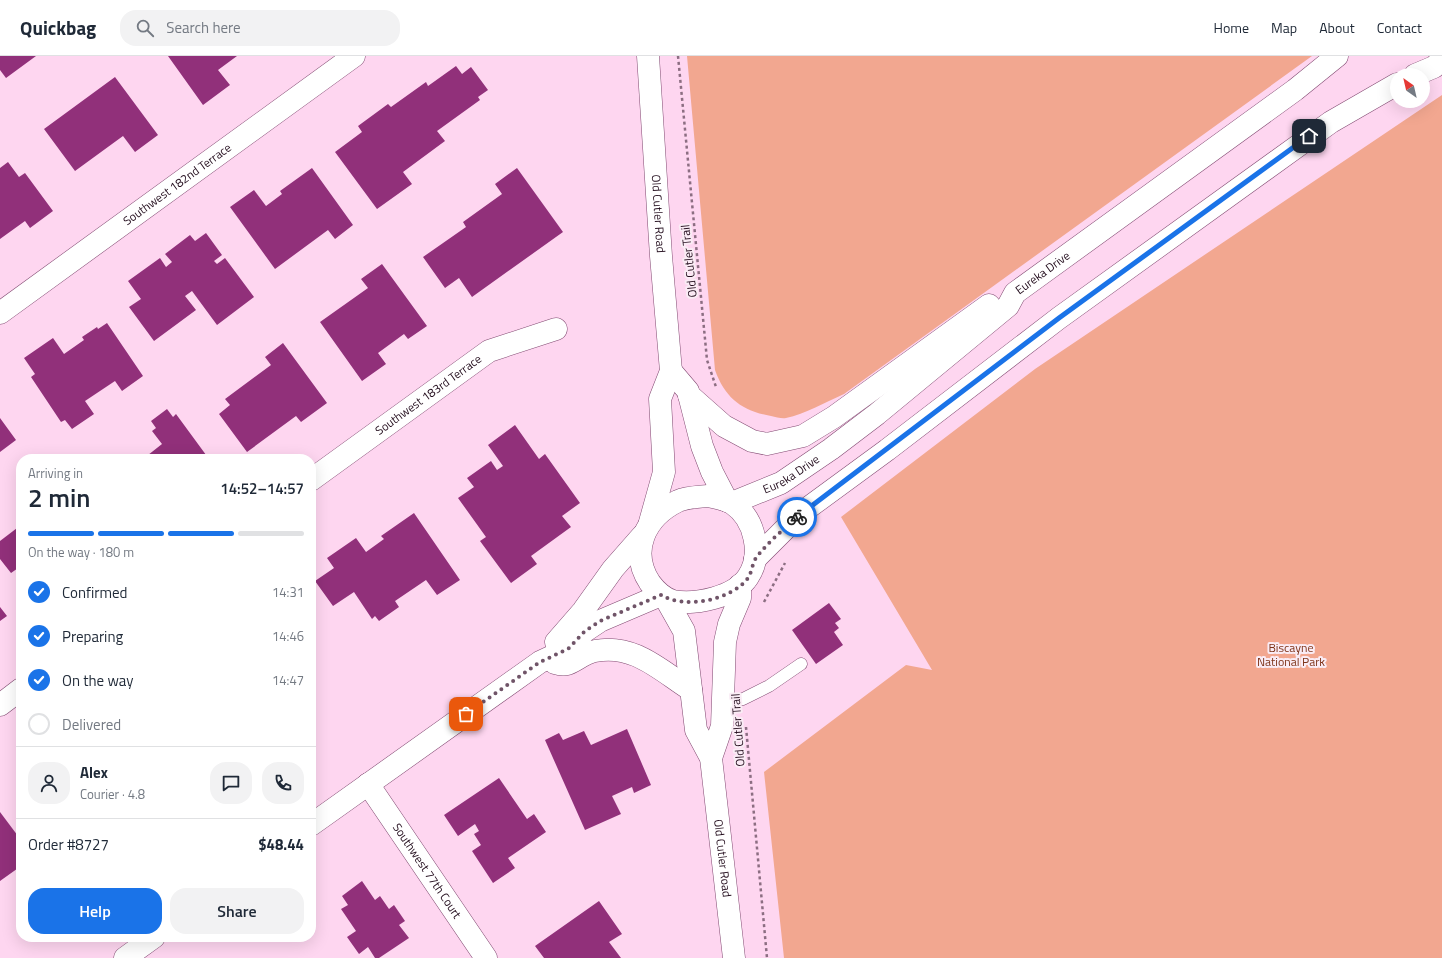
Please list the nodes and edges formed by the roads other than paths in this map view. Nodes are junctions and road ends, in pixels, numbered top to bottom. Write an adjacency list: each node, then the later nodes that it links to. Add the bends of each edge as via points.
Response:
1 (354, 56): 8 (street, Southwest 182nd Terrace)
2 (648, 56): 10 (street, Old Cutler Road)
3 (1337, 56): 7 (street, Eureka Drive, via 1295,90)
4 (1442, 60): 5 (street)
5 (1430, 69)
6 (1390, 88): 15 (street, via 1330,122 1059,318 801,513)
7 (1015, 293): 11 (street, via 1000,296 834,417 803,436 767,444 752,441 724,426); 13 (street, Eureka Drive, via 1008,306 836,445 781,483)
8 (0, 313)
9 (556, 329): 12 (street, Southwest 183rd Terrace, via 489,351)
10 (671, 371): 11 (street); 14 (street, Old Cutler Road, via 660,399 664,472)
11 (689, 395): 13 (street, via 702,446 712,472)
12 (316, 476)
13 (730, 502): 14 (street, via 708,496 679,500 666,508); 15 (street, via 751,526 756,546)
14 (646, 529): 17 (street, via 640,551 642,566 648,580); 18 (street)
15 (755, 559): 16 (street, via 752,571)
16 (740, 585): 17 (street, via 709,600 684,602); 22 (street, Old Cutler Road, via 740,598 729,624 725,642)
17 (664, 597): 18 (street, via 600,621 585,631 568,649); 20 (street, Old Cutler Road, via 684,631)
18 (540, 662): 20 (street, via 568,664 596,651 629,652 663,669); 25 (street)
19 (801, 664): 22 (lane, via 769,686 743,699)
20 (691, 690): 24 (street, Old Cutler Road, via 696,730)
21 (16, 693): 23 (street)
22 (722, 703): 24 (street, Old Cutler Road, via 722,726)
23 (0, 705)
24 (711, 758): 30 (street, Old Cutler Road)
25 (368, 784): 26 (street); 29 (street, Southwest 77th Court)
26 (316, 821)
27 (147, 942): 28 (street)
28 (125, 958)
29 (486, 958)
30 (734, 958)

